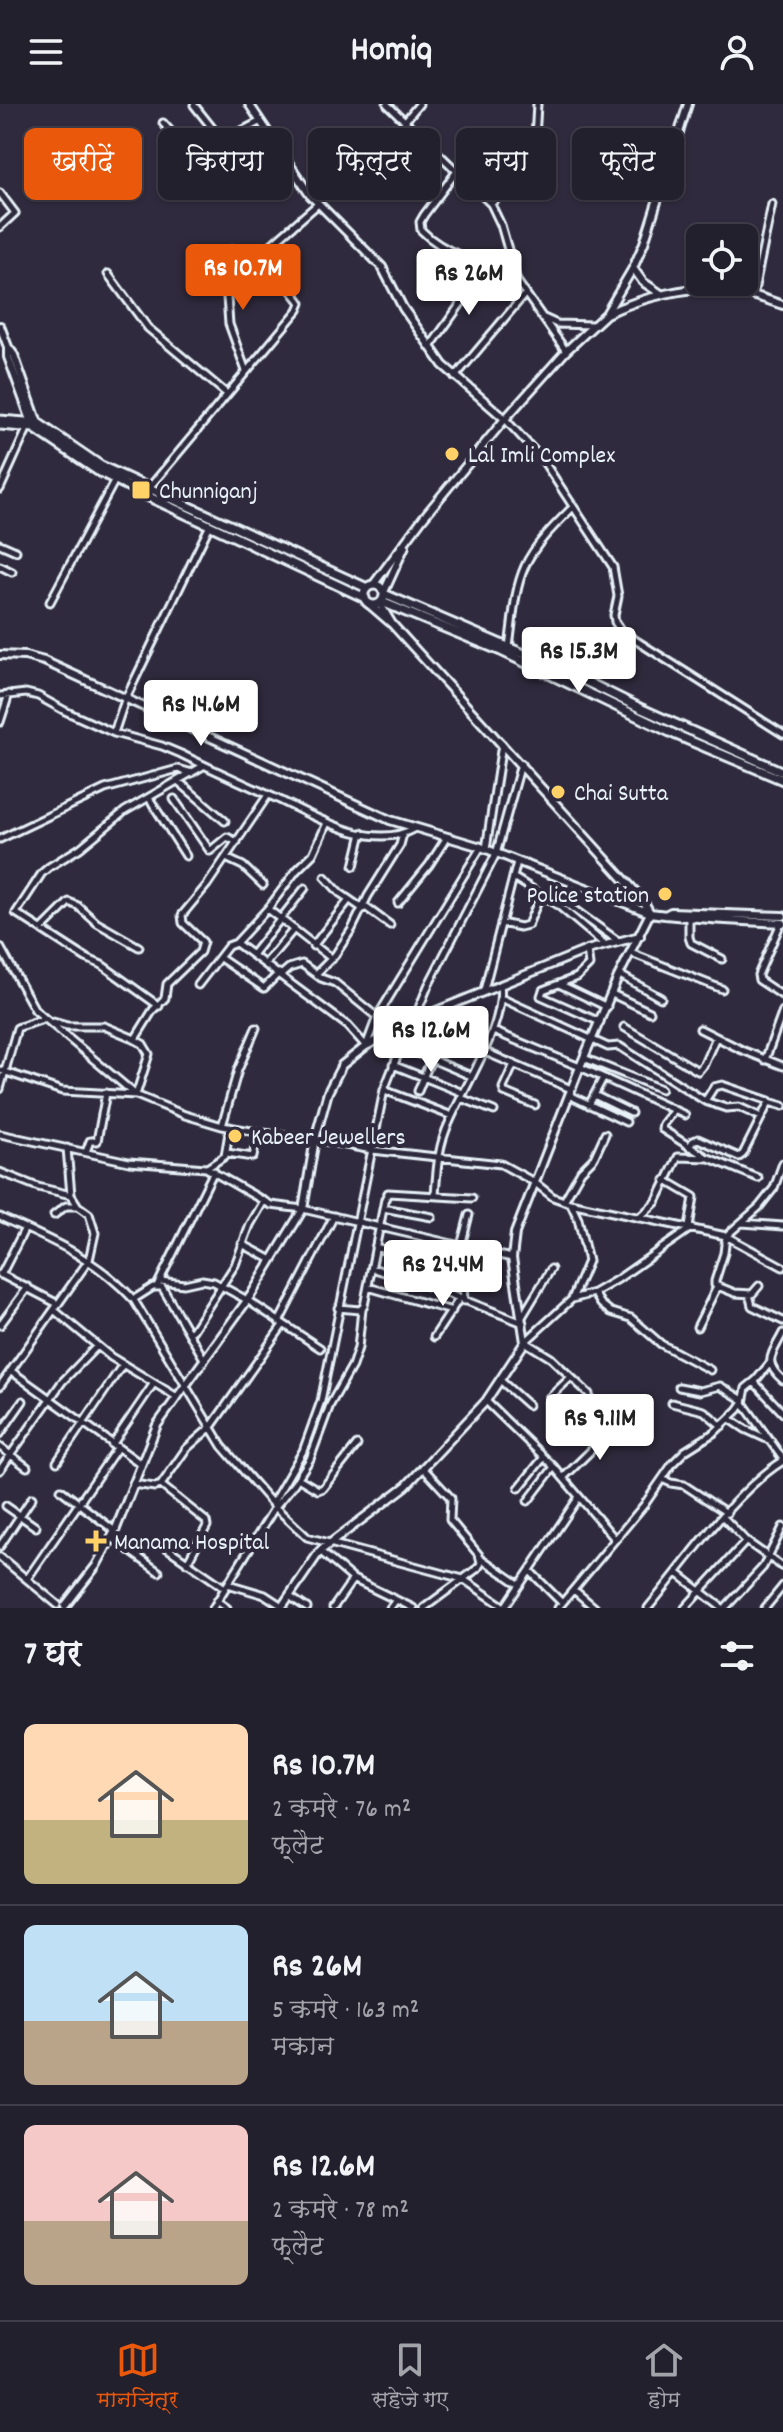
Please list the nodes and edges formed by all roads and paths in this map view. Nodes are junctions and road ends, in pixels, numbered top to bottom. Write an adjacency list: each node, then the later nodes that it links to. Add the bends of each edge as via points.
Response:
1 (249, 104): 8 (street)
2 (387, 104): 7 (street)
3 (419, 104): 7 (street)
4 (537, 104): 18 (street, via 534,157)
5 (688, 104): 22 (street)
6 (194, 105): 11 (street)
7 (406, 120): 13 (street)
8 (259, 122): 12 (street); 17 (street)
9 (163, 123): 10 (street)
10 (167, 128)
11 (212, 128)
12 (248, 128)
13 (456, 170)
14 (456, 172): 23 (street, via 424,215 421,230 464,258)
15 (0, 193): 20 (street, via 15,213)
16 (487, 200): 18 (street)
17 (318, 204): 36 (street, via 382,267); 38 (street, via 268,249 267,262 301,306)
18 (491, 204): 23 (street)
19 (772, 204): 25 (street)
20 (0, 227)
21 (233, 249): 38 (street, via 220,270 229,324)
22 (633, 268): 29 (street); 32 (street)
23 (514, 270): 28 (street)
24 (484, 271): 36 (street)
25 (758, 272)
26 (108, 274): 40 (street, via 148,328)
27 (686, 292): 29 (street)
28 (525, 294): 33 (street); 39 (street)
29 (661, 294): 32 (street)
30 (753, 296): 31 (street)
31 (783, 305)
32 (606, 314): 34 (street)
33 (543, 318): 34 (street, via 557,324); 37 (street)
34 (593, 325): 37 (street)
35 (0, 326): 43 (street)
36 (430, 347): 39 (street)
37 (566, 351): 41 (street)
38 (246, 372): 40 (street)
39 (455, 377): 41 (street)
40 (227, 394): 46 (street)
41 (505, 419): 47 (street, via 537,453); 49 (street)
42 (0, 422): 43 (main road)
43 (35, 427): 44 (main road); 45 (street); 46 (main road)
44 (115, 480): 46 (main road); 56 (street)
45 (0, 489)
46 (147, 492): 48 (main road); 54 (main road)
47 (573, 507): 57 (street, via 524,568); 64 (street, via 615,572 614,615 621,631)
48 (210, 525): 55 (main road); 61 (street)
49 (406, 542): 54 (street); 55 (street)
50 (0, 544): 51 (street)
51 (16, 551)
52 (0, 566): 53 (street)
53 (12, 572)
54 (370, 587): 55 (main road); 55 (main road, via 379,587)
55 (378, 599): 57 (main road); 65 (street, via 392,624)
56 (50, 602)
57 (505, 647): 66 (main road)
58 (0, 655): 61 (street, via 44,661)
59 (9, 693): 60 (street); 62 (street); 63 (street, via 38,696)
60 (0, 696)
61 (125, 700): 63 (street); 78 (street)
62 (0, 722)
63 (114, 733): 68 (street)
64 (783, 734)
65 (502, 743): 67 (street); 84 (street)
66 (725, 752): 69 (main road); 71 (main road)
67 (521, 764): 85 (street); 100 (street)
68 (204, 765): 70 (street); 73 (street)
69 (783, 772)
70 (192, 773): 72 (street); 82 (street, via 178,769 105,789)
71 (783, 780)
72 (178, 781): 74 (street); 76 (street)
73 (268, 795): 77 (street); 83 (street)
74 (149, 798): 86 (street); 107 (street, via 42,873 16,913)
75 (174, 799): 83 (street, via 210,851 227,837)
76 (225, 821)
77 (327, 823): 79 (street); 99 (street, via 313,854)
78 (415, 827): 80 (street); 81 (street)
79 (362, 833): 80 (street); 89 (street)
80 (403, 834): 98 (street)
81 (447, 837): 84 (street); 97 (street)
82 (0, 839)
83 (237, 842): 87 (street)
84 (483, 848): 85 (street); 139 (street)
85 (496, 854): 88 (street); 141 (street)
86 (186, 856)
87 (226, 858): 93 (street); 135 (street, via 182,915 183,923 203,942 200,952 167,984)
88 (517, 862): 91 (street); 92 (street)
89 (354, 866)
90 (325, 877): 96 (street)
91 (513, 877): 95 (street); 105 (street)
92 (572, 884): 100 (street); 110 (street, via 565,903)
93 (263, 885)
94 (305, 888): 103 (street)
95 (541, 894): 105 (street, via 528,925); 112 (street)
96 (349, 900): 98 (street); 113 (street)
97 (398, 903)
98 (364, 907): 106 (street); 120 (street)
99 (268, 909): 103 (street); 111 (street)
100 (650, 913): 101 (street); 109 (street)
101 (665, 915): 102 (street); 104 (street, via 685,912)
102 (689, 918): 104 (street); 121 (street, via 691,943)
103 (281, 919): 108 (street); 118 (street)
104 (782, 921): 132 (street, via 758,975)
105 (501, 923): 130 (street)
106 (390, 925)
107 (42, 929): 115 (street, via 69,902); 135 (street)
108 (294, 929): 113 (street); 122 (street)
109 (640, 936): 110 (street); 117 (street)
110 (618, 941): 112 (street)
111 (236, 943): 118 (street); 119 (street)
112 (604, 944): 116 (street)
113 (313, 946): 120 (street)
114 (0, 947): 140 (street, via 35,1010)
115 (139, 947)
116 (587, 950): 126 (street); 127 (street, via 588,968)
117 (631, 953): 125 (street); 129 (street)
118 (252, 955): 122 (street)
119 (220, 958): 123 (street, via 264,988); 128 (street)
120 (332, 959): 124 (street)
121 (722, 959)
122 (265, 964): 123 (street)
123 (280, 974): 124 (street, via 300,964); 150 (street)
124 (316, 974): 139 (street)
125 (620, 975): 131 (street); 133 (street)
126 (500, 984): 130 (street); 134 (street)
127 (558, 984): 136 (street); 142 (street, via 541,996)
128 (198, 985)
129 (722, 989)
130 (484, 990): 141 (street)
131 (612, 994): 136 (street); 138 (street)
132 (783, 996)
133 (661, 998)
134 (503, 999): 146 (street); 149 (street)
135 (159, 1006): 148 (street)
136 (607, 1007): 142 (street)
137 (783, 1011): 155 (street)
138 (650, 1012)
139 (377, 1017): 150 (street)
140 (48, 1020): 148 (street, via 104,1026); 160 (street, via 17,1028); 170 (street)
141 (411, 1021): 150 (street); 151 (street)
142 (600, 1022): 149 (street)
143 (624, 1027): 147 (street, via 698,1071)
144 (256, 1028): 185 (street)
145 (700, 1029): 147 (street)
146 (493, 1031): 152 (street); 159 (street)
147 (716, 1037): 155 (street)
148 (132, 1038): 170 (street, via 149,1054)
149 (593, 1038): 153 (street); 173 (street, via 608,1047 619,1046)
150 (366, 1046): 190 (street, via 335,1075)
151 (401, 1046): 154 (street); 157 (street)
152 (483, 1051): 156 (street); 161 (street)
153 (584, 1058): 159 (street); 165 (street)
154 (431, 1059): 161 (street); 162 (street)
155 (765, 1060): 158 (street)
156 (514, 1064): 168 (street); 175 (street, via 504,1092)
157 (393, 1065): 162 (street); 166 (street)
158 (783, 1066)
159 (580, 1067): 163 (street); 168 (street)
160 (3, 1070): 164 (street); 169 (street, via 62,1091)
161 (471, 1076): 171 (street)
162 (424, 1077): 167 (street); 171 (street)
163 (603, 1078): 172 (street); 178 (street)
164 (0, 1089)
165 (661, 1089)
166 (384, 1090): 182 (street); 193 (street)
167 (418, 1091)
168 (570, 1092): 176 (street); 204 (street)
169 (106, 1093): 170 (street); 194 (street, via 97,1141 90,1141)
170 (136, 1095): 185 (street)
171 (462, 1095): 179 (street); 182 (street)
172 (594, 1095): 176 (street); 180 (street)
173 (705, 1101): 174 (street, via 714,1087 722,1085); 183 (street)
174 (771, 1101): 177 (street); 183 (street)
175 (535, 1105)
176 (589, 1105): 184 (street)
177 (783, 1106)
178 (674, 1110): 181 (street); 191 (street, via 662,1129)
179 (494, 1111)
180 (631, 1113)
181 (685, 1115)
182 (452, 1116): 196 (street)
183 (761, 1117): 191 (street, via 739,1157 698,1139)
184 (626, 1122)
185 (222, 1126): 186 (street)
186 (230, 1127): 187 (street); 195 (street)
187 (258, 1132): 190 (street); 195 (street, via 253,1157)
188 (0, 1134): 192 (street)
189 (605, 1134): 209 (street)
190 (315, 1139): 193 (street); 212 (street)
191 (689, 1147): 197 (street)
192 (67, 1148): 194 (street); 205 (street)
193 (372, 1150): 196 (street); 219 (street)
194 (86, 1152): 199 (street, via 129,1162)
195 (227, 1153): 199 (street)
196 (438, 1156): 204 (street, via 501,1164); 206 (street)
197 (707, 1157): 202 (street); 203 (street, via 678,1157)
198 (783, 1163): 220 (street, via 774,1188)
199 (206, 1168): 200 (street)
200 (214, 1171): 208 (street); 237 (street)
201 (0, 1172): 205 (street)
202 (758, 1178)
203 (665, 1180): 218 (street, via 656,1202); 223 (street, via 694,1197)
204 (534, 1182): 209 (street); 229 (street, via 515,1233)
205 (71, 1195): 210 (street)
206 (435, 1195): 207 (street); 211 (street, via 388,1193)
207 (472, 1198)
208 (264, 1201): 212 (street); 226 (street)
209 (567, 1202): 218 (street); 245 (street, via 588,1255)
210 (78, 1206): 213 (street, via 66,1206); 230 (street, via 89,1214 95,1233)
211 (383, 1208): 217 (street); 222 (street)
212 (303, 1209): 215 (street); 231 (street)
213 (54, 1215)
214 (469, 1215): 227 (street)
215 (334, 1216): 219 (street); 255 (street)
216 (0, 1217): 224 (street)
217 (432, 1217)
218 (639, 1218): 223 (street)
219 (356, 1222): 222 (street); 250 (street)
220 (741, 1223): 221 (street); 225 (street)
221 (783, 1226)
222 (379, 1227): 227 (street); 228 (street)
223 (690, 1227): 225 (street); 243 (street)
224 (25, 1228): 230 (street); 236 (street)
225 (726, 1236): 232 (street); 242 (street)
226 (242, 1244): 231 (street); 240 (street)
227 (461, 1246): 229 (street); 235 (street)
228 (375, 1247): 233 (street); 235 (street)
229 (512, 1258): 253 (street)
230 (89, 1260): 246 (street); 249 (street)
231 (272, 1260): 247 (street)
232 (783, 1267)
233 (372, 1268): 241 (street); 248 (street)
234 (551, 1269): 253 (street)
235 (463, 1272): 248 (street)
236 (1, 1275): 239 (street)
237 (159, 1284): 240 (street, via 206,1280); 246 (street); 258 (street)
238 (759, 1286): 244 (street)
239 (28, 1287): 249 (street); 256 (street)
240 (222, 1287): 247 (street); 258 (street)
241 (368, 1287): 251 (street); 252 (street)
242 (717, 1287): 244 (street); 257 (street)
243 (594, 1293): 245 (street); 267 (street, via 616,1316 631,1318 661,1344)
244 (749, 1294): 254 (street, via 752,1306)
245 (572, 1299): 261 (street)
246 (134, 1300): 274 (street)
247 (247, 1300): 255 (street); 264 (street)
248 (461, 1300): 252 (street); 253 (street)
249 (56, 1307): 262 (street); 268 (street)
250 (338, 1308): 251 (street); 318 (street, via 313,1426)
251 (362, 1309): 307 (street, via 352,1366)
252 (452, 1311): 260 (street)
253 (522, 1321): 261 (street)
254 (783, 1321)
255 (281, 1324): 263 (street); 291 (street)
256 (0, 1325)
257 (697, 1327)
258 (189, 1333): 264 (street)
259 (783, 1333): 265 (street)
260 (434, 1337)
261 (525, 1342): 269 (street); 270 (street)
262 (97, 1346): 266 (street); 280 (street)
263 (320, 1348)
264 (204, 1359): 274 (street)
265 (770, 1363): 271 (street); 272 (street)
266 (123, 1364): 273 (street); 288 (street)
267 (710, 1370)
268 (11, 1371): 275 (street); 280 (street)
269 (571, 1377): 277 (street); 279 (street)
270 (500, 1380): 282 (street); 285 (street)
271 (756, 1380): 283 (street, via 746,1388); 286 (street)
272 (783, 1380)
273 (154, 1383): 278 (street); 296 (street)
274 (186, 1385): 278 (street); 291 (street)
275 (0, 1386)
276 (679, 1387): 283 (street, via 704,1391 720,1386)
277 (589, 1394)
278 (177, 1397): 301 (street, via 157,1425)
279 (549, 1398)
280 (49, 1399): 288 (street); 297 (street)
281 (23, 1401): 292 (street)
282 (486, 1401): 298 (street); 304 (street)
283 (743, 1402): 287 (street); 293 (street)
284 (672, 1403): 290 (street, via 704,1411)
285 (528, 1405)
286 (783, 1413)
287 (730, 1419): 290 (street); 293 (street)
288 (83, 1424): 296 (street); 300 (street)
289 (616, 1426): 306 (street)
290 (722, 1426): 308 (street, via 685,1451)
291 (211, 1427): 310 (street, via 186,1449); 318 (street)
292 (0, 1434)
293 (771, 1441): 299 (street)
294 (357, 1445): 307 (street, via 323,1488)
295 (0, 1447): 297 (street)
296 (115, 1447): 301 (street); 316 (street)
297 (10, 1454): 302 (street); 305 (street)
298 (544, 1457): 303 (street); 311 (street)
299 (783, 1460): 319 (street)
300 (57, 1462)
301 (141, 1464): 309 (street)
302 (27, 1467)
303 (554, 1467): 306 (street); 315 (street)
304 (423, 1468): 328 (street); 334 (street, via 451,1498 450,1520)
305 (0, 1470)
306 (564, 1477): 313 (street)
307 (298, 1478): 318 (street)
308 (662, 1479): 319 (street, via 684,1485); 326 (street)
309 (133, 1484): 310 (street); 324 (street)
310 (161, 1485): 335 (street, via 206,1521)
311 (519, 1488)
312 (61, 1490): 316 (street)
313 (579, 1497): 326 (street); 337 (street)
314 (32, 1498): 320 (street)
315 (528, 1501)
316 (80, 1503): 324 (street); 340 (street)
317 (6, 1506): 320 (street)
318 (274, 1506): 328 (street, via 307,1537); 344 (street)
319 (725, 1515): 327 (street); 339 (street)
320 (21, 1516): 321 (street); 325 (street)
321 (36, 1527)
322 (783, 1529): 333 (street)
323 (0, 1531): 325 (street)
324 (114, 1534): 338 (street); 352 (street, via 96,1566)
325 (7, 1536): 329 (street)
326 (615, 1539): 346 (street)
327 (746, 1541): 333 (street); 347 (street)
328 (328, 1543): 331 (street); 342 (street)
329 (0, 1546)
330 (167, 1548): 335 (street)
331 (320, 1551): 341 (street); 348 (street)
332 (0, 1557): 340 (street)
333 (769, 1557): 336 (street); 365 (street)
334 (481, 1559): 342 (street); 343 (street)
335 (187, 1563): 344 (street)
336 (783, 1567)
337 (530, 1571): 343 (street); 351 (street)
338 (159, 1572)
339 (677, 1573): 347 (street); 364 (street)
340 (27, 1579): 352 (street)
341 (353, 1579): 349 (street); 358 (street)
342 (463, 1579): 361 (street); 362 (street)
343 (520, 1585): 362 (street)
344 (226, 1586): 350 (street); 353 (street, via 265,1595)
345 (783, 1586): 366 (street)
346 (574, 1590): 351 (street); 363 (street)
347 (699, 1590): 354 (street); 365 (street)
348 (289, 1596): 353 (street); 357 (street)
349 (396, 1600): 359 (street); 360 (street)
350 (217, 1601): 355 (street); 356 (street)
351 (560, 1606)
352 (61, 1607)
353 (282, 1607)
354 (687, 1607)
355 (213, 1608)
356 (227, 1608)
357 (307, 1608)
358 (333, 1608)
359 (390, 1608)
360 (413, 1608)
361 (424, 1608)
362 (505, 1608)
363 (595, 1608)
364 (648, 1608)
365 (724, 1608)
366 (765, 1608)

